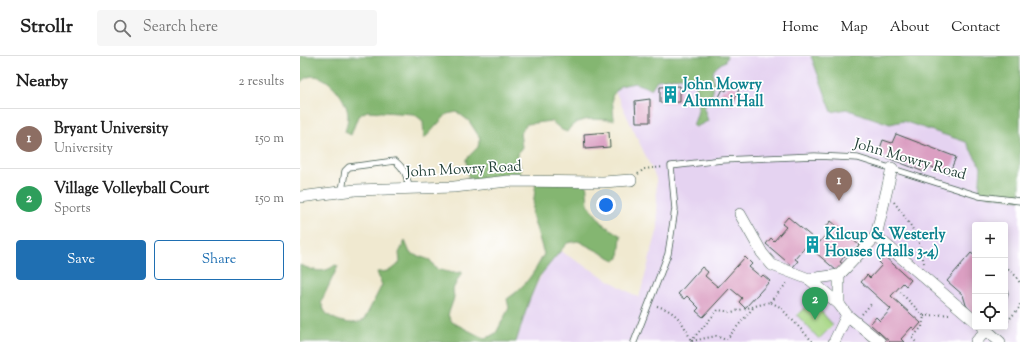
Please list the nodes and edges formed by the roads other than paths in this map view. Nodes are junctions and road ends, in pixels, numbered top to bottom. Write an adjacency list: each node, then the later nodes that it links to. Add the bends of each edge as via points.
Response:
1 (892, 168): 6 (lane, John Mowry Road, via 979,196); 8 (street); 16 (lane, John Mowry Road, via 858,158 838,156 722,160 671,166 675,209 668,254)
2 (631, 180): 3 (street, John Mowry Road, via 508,181 454,187)
3 (409, 188): 4 (street, John Mowry Road); 4 (lane, via 403,167 395,161 349,167 345,172)
4 (342, 191): 5 (street, John Mowry Road)
5 (300, 197)
6 (1020, 202)
7 (740, 214): 10 (street, via 762,253 772,265)
8 (876, 236): 9 (street); 13 (street)
9 (839, 275): 10 (street); 11 (street)
10 (809, 279): 11 (street)
11 (839, 304): 12 (street)
12 (851, 318): 17 (street); 18 (street)
13 (972, 319)
14 (984, 330): 19 (street)
15 (987, 330): 20 (street)
16 (634, 342)
17 (834, 342)
18 (880, 342)
19 (976, 342)
20 (1000, 342)

